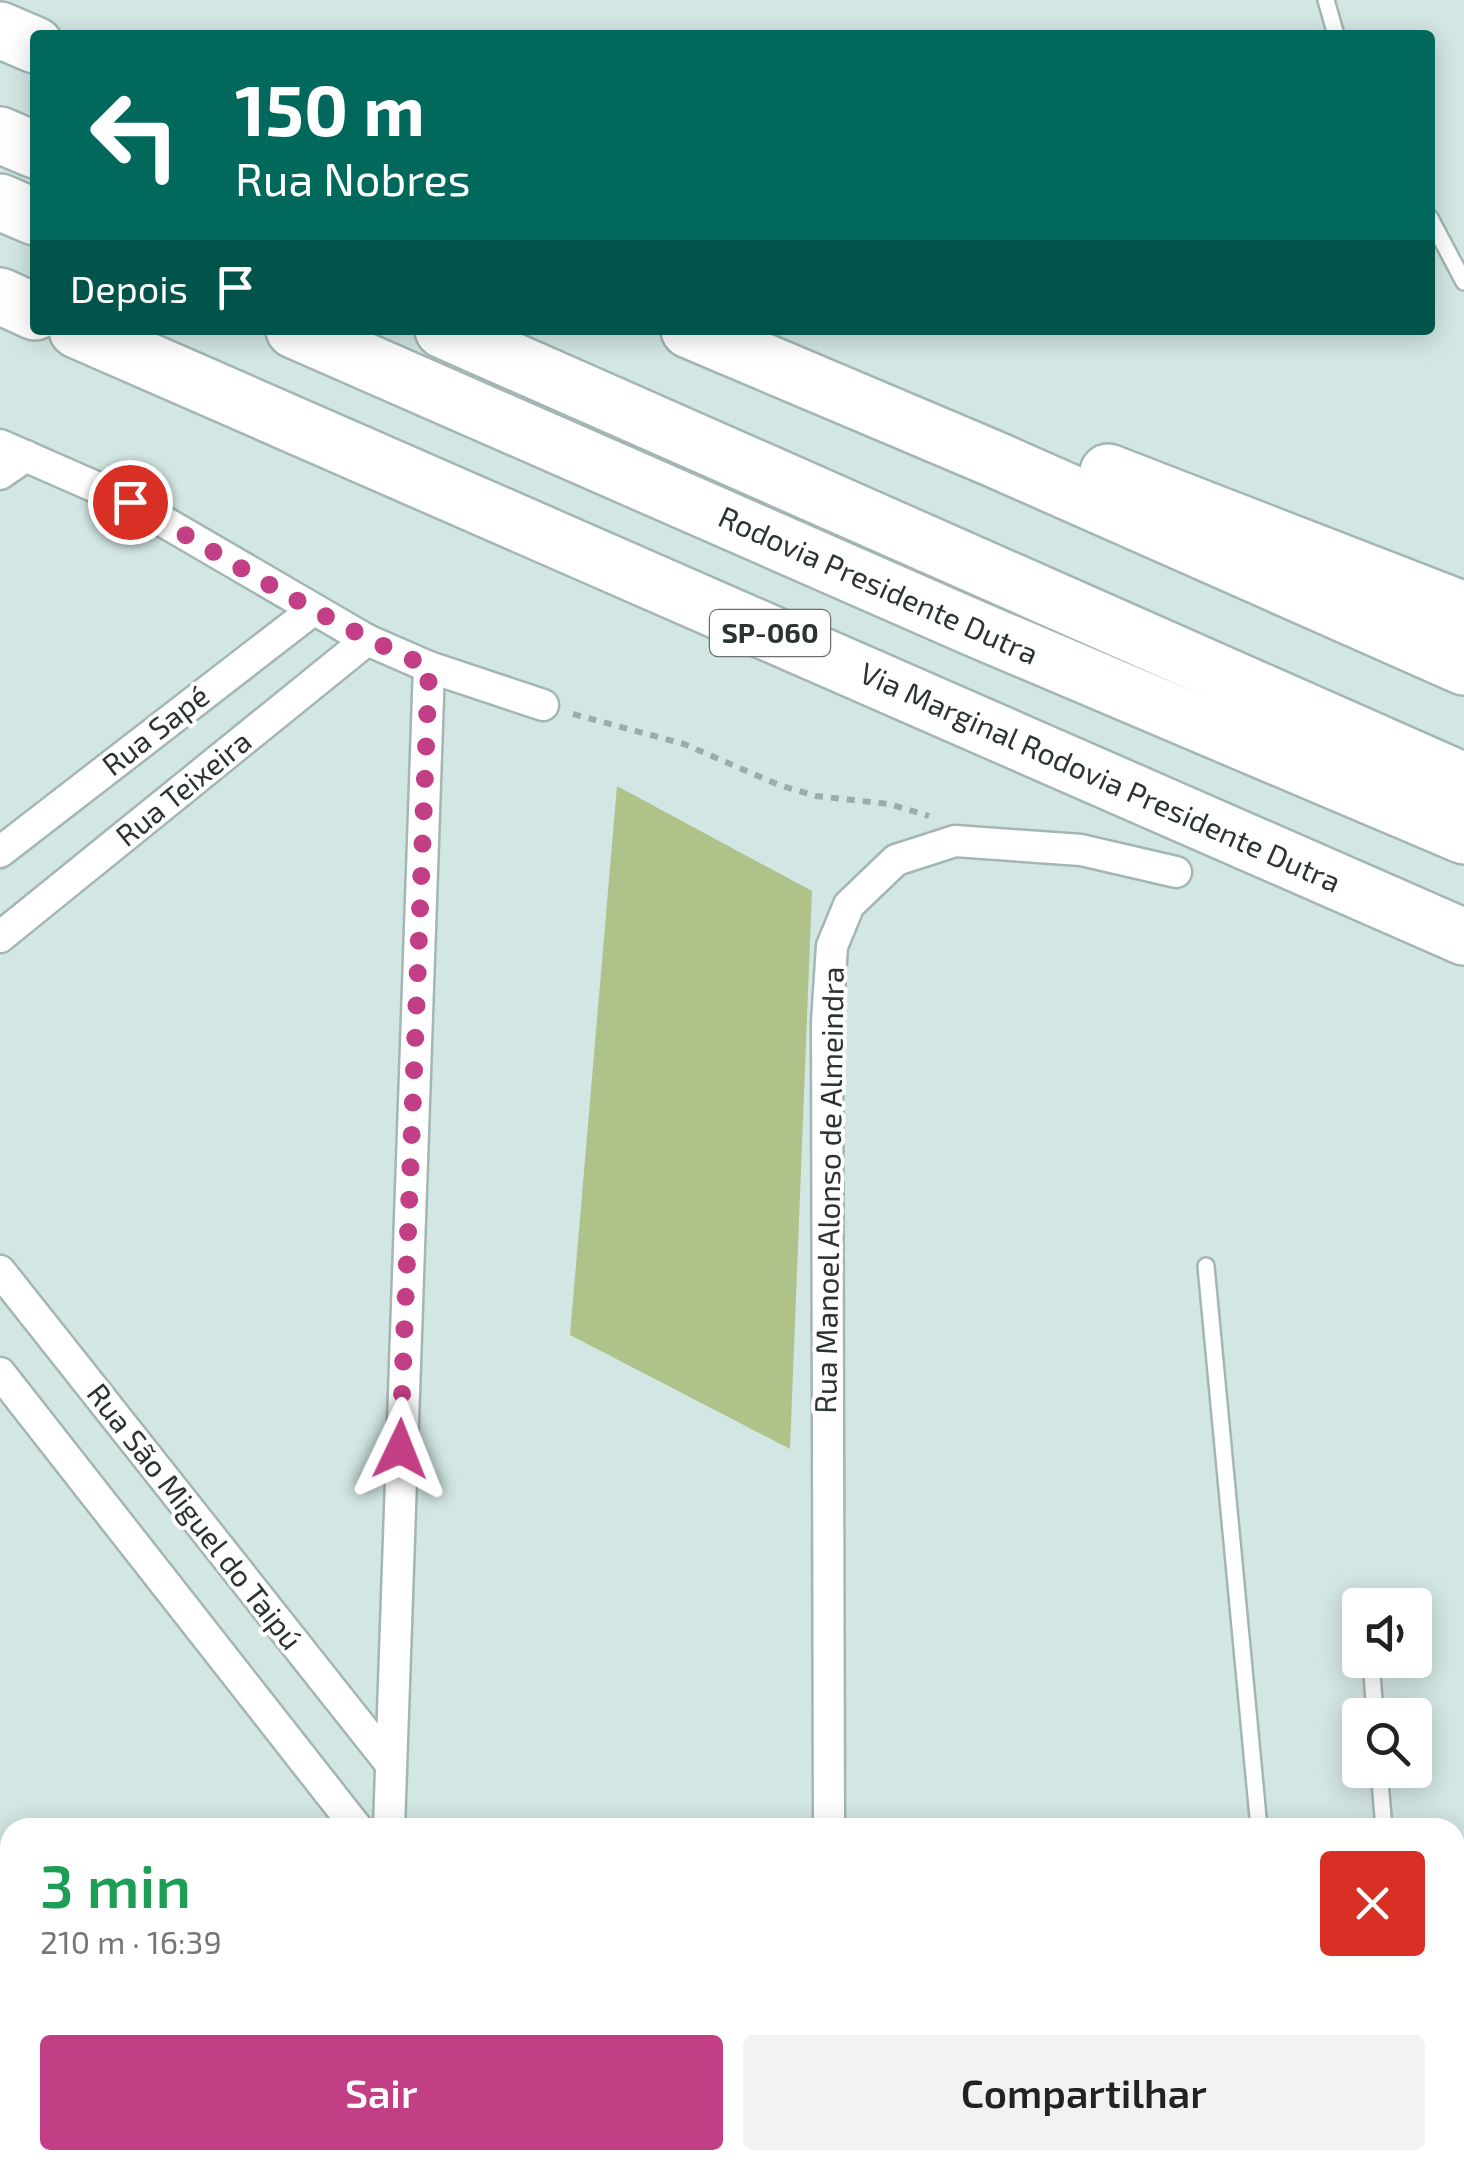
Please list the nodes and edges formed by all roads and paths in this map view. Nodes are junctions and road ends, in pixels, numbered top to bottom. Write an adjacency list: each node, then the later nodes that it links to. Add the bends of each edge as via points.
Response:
1 (1326, 0): 3 (lane)
2 (0, 30): 4 (highway)
3 (1335, 30)
4 (30, 43)
5 (0, 135): 6 (highway)
6 (30, 148)
7 (0, 202): 8 (highway)
8 (30, 215)
9 (1435, 227): 10 (lane)
10 (1464, 282)
11 (0, 296): 12 (highway)
12 (30, 310)
13 (88, 335): 32 (highway, Via Marginal Rodovia Presidente Dutra / SP-060)
14 (305, 335): 28 (highway, Rodovia Presidente Dutra / SP-060)
15 (454, 335): 26 (highway, Rodovia Presidente Dutra)
16 (702, 335): 18 (highway)
17 (13, 450): 19 (street); 20 (street, via 130,502)
18 (994, 459): 21 (highway, via 1108,472); 24 (highway)
19 (0, 474)
20 (312, 610): 22 (street); 29 (street, Rua Sapé)
21 (1464, 610)
22 (367, 640): 23 (street); 31 (street, Rua Teixeira)
23 (429, 667): 25 (street); 36 (street)
24 (1464, 667)
25 (542, 705): 27 (path, via 684,744 798,790)
26 (1464, 782)
27 (935, 818)
28 (1464, 836)
29 (0, 852)
30 (1176, 872): 40 (street, Rua Manoel Alonso de Almeindra, via 1080,850 955,842 896,860 849,906 832,946 826,1022)
31 (0, 937)
32 (1464, 937)
33 (1206, 1266): 41 (lane)
34 (0, 1272): 36 (street, Rua São Miguel do Taipú)
35 (0, 1373): 38 (street)
36 (389, 1762): 39 (street)
37 (1381, 1788): 42 (lane)
38 (349, 1818)
39 (388, 1818)
40 (829, 1818)
41 (1258, 1818)
42 (1383, 1818)

